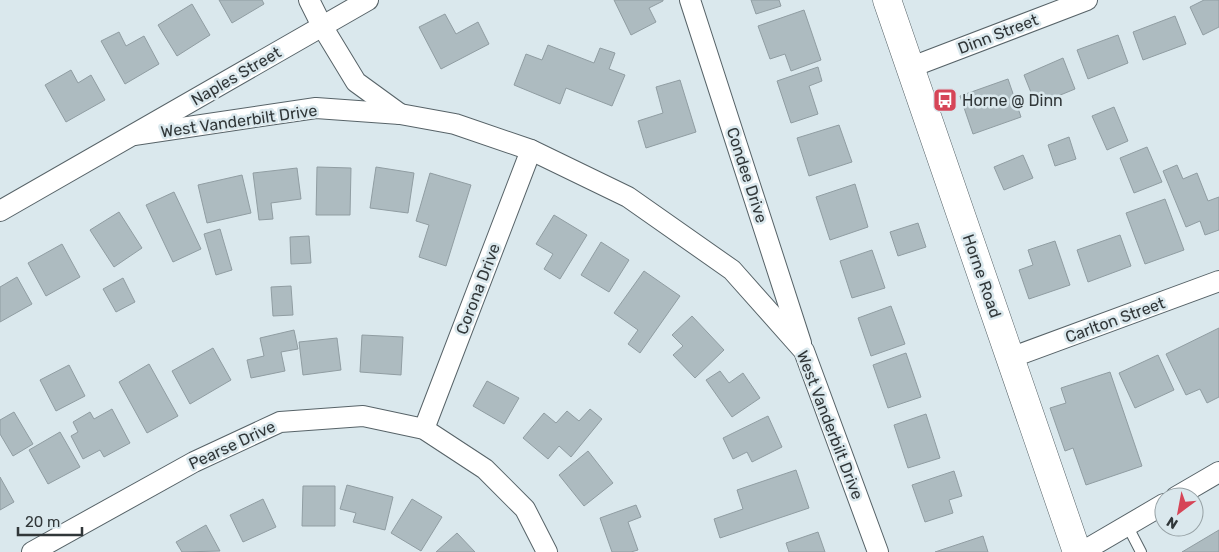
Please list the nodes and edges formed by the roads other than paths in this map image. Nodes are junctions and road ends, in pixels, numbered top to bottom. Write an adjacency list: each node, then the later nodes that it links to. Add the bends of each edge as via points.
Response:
1 (309, 0): 6 (street)
2 (368, 0): 6 (street, Naples Street)
3 (690, 0): 13 (street, Condee Drive)
4 (887, 0): 7 (main road, Horne Road)
5 (1087, 0): 7 (street, Dinn Street)
6 (322, 26): 8 (street, via 356,82); 9 (street, Naples Street)
7 (909, 68): 14 (main road, Horne Road)
8 (400, 114): 9 (street, West Vanderbilt Drive, via 316,108); 10 (street, West Vanderbilt Drive, via 455,124)
9 (134, 135): 11 (street, Naples Street)
10 (531, 150): 13 (street, West Vanderbilt Drive, via 628,198 732,270); 15 (street, Corona Drive)
11 (0, 211)
12 (1219, 281): 14 (street, Carlton Street)
13 (804, 351): 22 (street, West Vanderbilt Drive)
14 (1010, 358): 23 (main road, Horne Road)
15 (424, 429): 20 (street, Pearse Drive, via 363,416 280,422 194,462); 21 (street, Pearse Drive, via 492,475 525,509)
16 (1219, 472): 17 (street)
17 (1193, 487)
18 (1154, 510): 19 (street)
19 (1128, 525): 24 (street); 25 (lane)
20 (32, 552)
21 (547, 552)
22 (878, 552)
23 (1076, 552)
24 (1082, 552)
25 (1141, 552)

